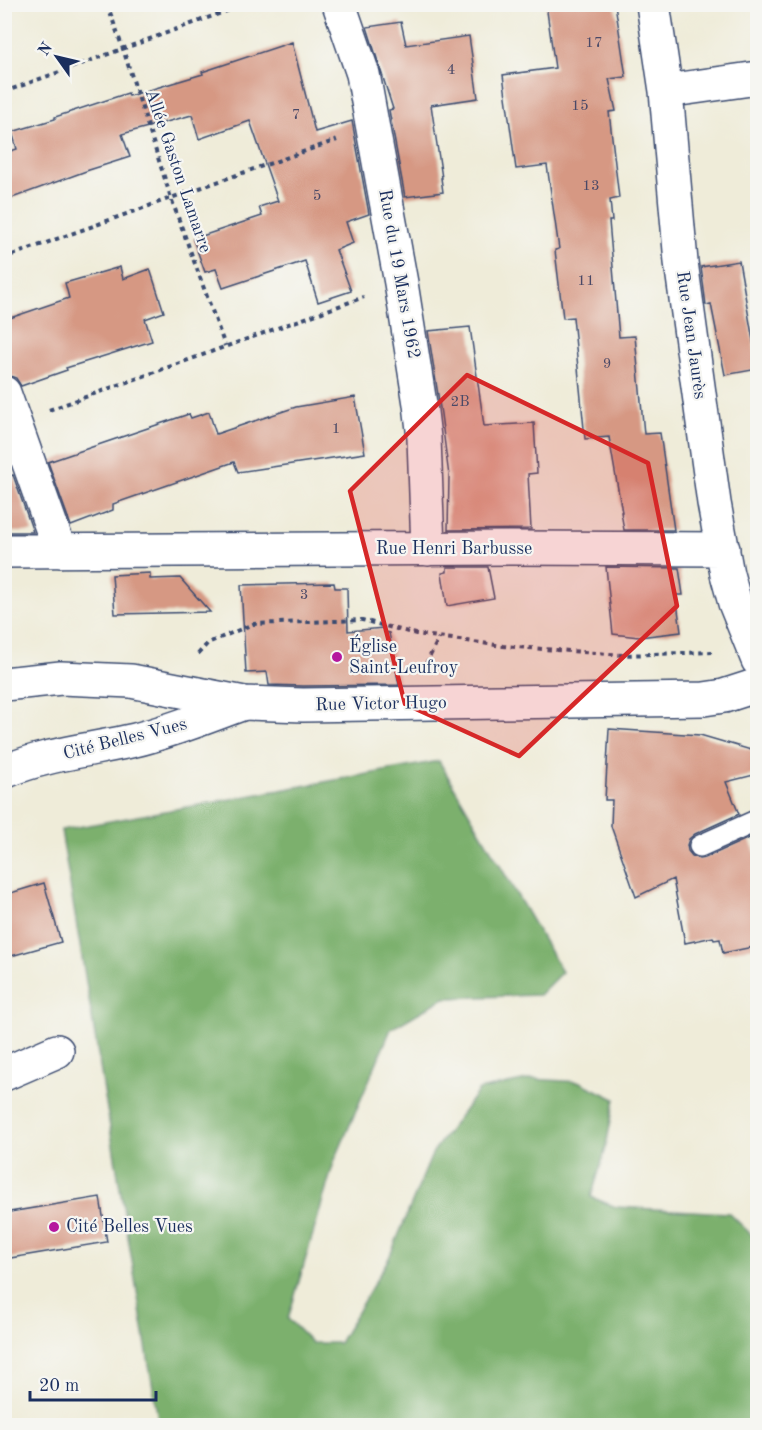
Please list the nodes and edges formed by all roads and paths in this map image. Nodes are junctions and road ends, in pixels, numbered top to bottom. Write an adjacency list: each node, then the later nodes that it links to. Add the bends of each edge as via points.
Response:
1 (107, 4): 5 (path, Allée Gaston Lamarre)
2 (246, 4): 5 (path)
3 (339, 4): 9 (street, Rue du 19 Mars 1962, via 363,74)
4 (653, 4): 7 (street, Rue Jean Jaurès)
5 (123, 49): 8 (path); 10 (path, Allée Gaston Lamarre)
6 (758, 78): 7 (street)
7 (666, 91): 16 (street, Rue Jean Jaurès, via 681,262)
8 (4, 92)
9 (374, 128): 10 (path); 12 (street, Rue du 19 Mars 1962)
10 (171, 198): 11 (path); 13 (path, Allée Gaston Lamarre)
11 (4, 258)
12 (401, 284): 13 (path); 15 (street, Rue du 19 Mars 1962, via 424,438)
13 (225, 346): 14 (path)
14 (10, 407): 18 (street)
15 (429, 549): 16 (street, Rue Henri Barbusse); 18 (street, Rue Henri Barbusse)
16 (723, 549): 19 (street, Rue Jean Jaurès, via 735,603)
17 (4, 551): 18 (street, Rue Henri Barbusse)
18 (60, 551)
19 (752, 647): 22 (path, via 718,652 623,654 460,641 362,620 254,624 208,644)
20 (4, 684): 22 (street, Rue Victor Hugo, via 61,678 131,681)
21 (758, 685): 23 (street, Rue Victor Hugo, via 704,699)
22 (166, 688): 23 (street, Rue Victor Hugo)
23 (244, 703): 24 (street, Cité Belles Vues, via 164,732 28,762)
24 (4, 772)
25 (758, 820): 26 (lane)
26 (700, 846)
27 (57, 1052): 28 (street)
28 (4, 1074)

